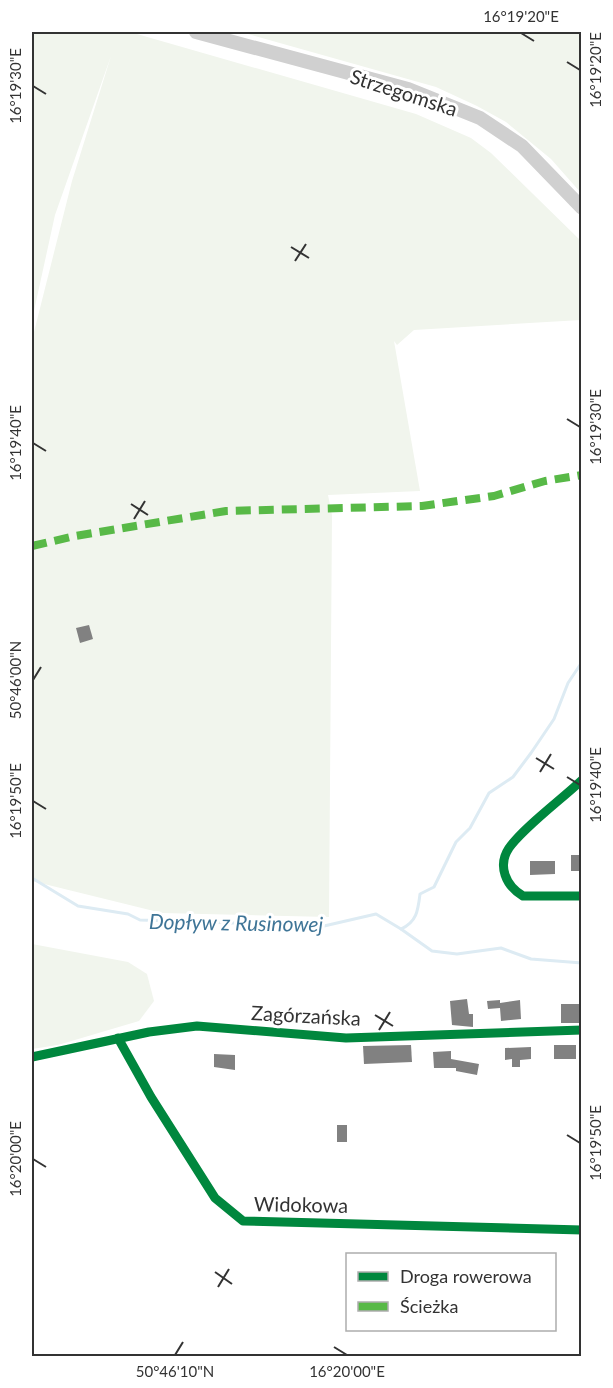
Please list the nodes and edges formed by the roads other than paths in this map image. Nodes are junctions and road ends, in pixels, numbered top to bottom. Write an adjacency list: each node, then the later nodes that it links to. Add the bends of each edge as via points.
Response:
1 (196, 32): 2 (main road, Strzegomska, via 408,89 480,118 522,146)
2 (582, 208)
3 (582, 780): 4 (street, via 509,848 504,871 507,882 523,896)
4 (582, 896)
5 (582, 1030): 6 (street, Zagórzańska, via 346,1038 197,1026)
6 (118, 1038): 7 (street, Zagórzańska); 8 (street, Widokowa, via 215,1198 243,1221)
7 (32, 1057)
8 (582, 1230)

